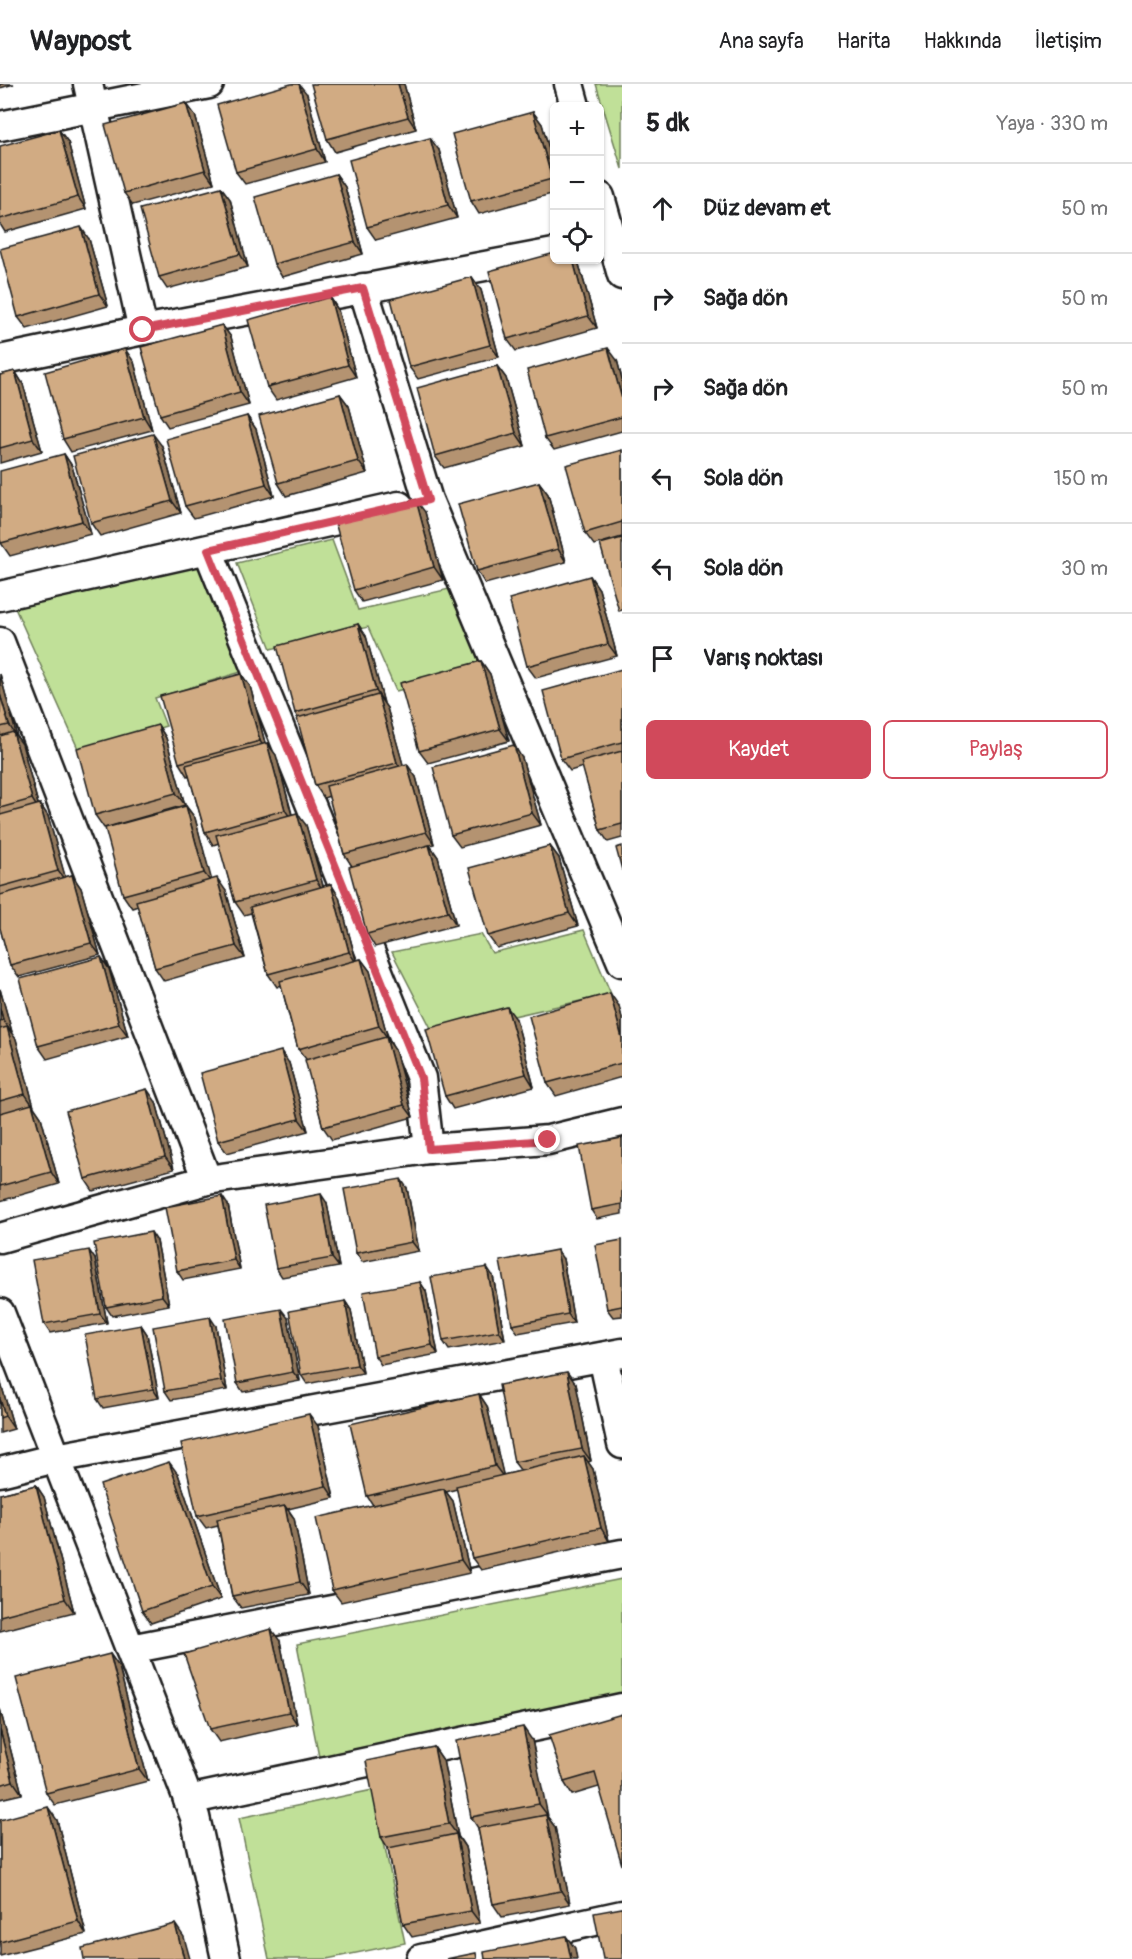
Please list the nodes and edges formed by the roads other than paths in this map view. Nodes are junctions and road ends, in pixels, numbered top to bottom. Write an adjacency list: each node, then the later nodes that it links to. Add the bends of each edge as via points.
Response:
1 (209, 84): 3 (street)
2 (569, 84): 4 (street)
3 (90, 96): 5 (street); 11 (street)
4 (574, 102)
5 (0, 126)
6 (602, 210): 7 (street)
7 (606, 243): 9 (street)
8 (550, 254): 10 (street)
9 (622, 275)
10 (363, 288): 11 (street); 13 (street)
11 (143, 330): 12 (street)
12 (0, 360)
13 (428, 500): 14 (street); 17 (street)
14 (208, 550): 15 (street); 19 (street, via 421,1078)
15 (0, 596)
16 (0, 642): 20 (street)
17 (622, 962)
18 (622, 1122): 19 (street, via 548,1140)
19 (429, 1149): 20 (street)
20 (207, 1180): 21 (street)
21 (0, 1238)
22 (0, 1313): 25 (street)
23 (613, 1355): 24 (street); 25 (street)
24 (622, 1444)
25 (56, 1458): 26 (street); 28 (street)
26 (0, 1472)
27 (622, 1554): 28 (street)
28 (130, 1649): 30 (street)
29 (622, 1708): 30 (street)
30 (188, 1800): 32 (street)
31 (622, 1915): 33 (street)
32 (226, 1959)
33 (421, 1959)

